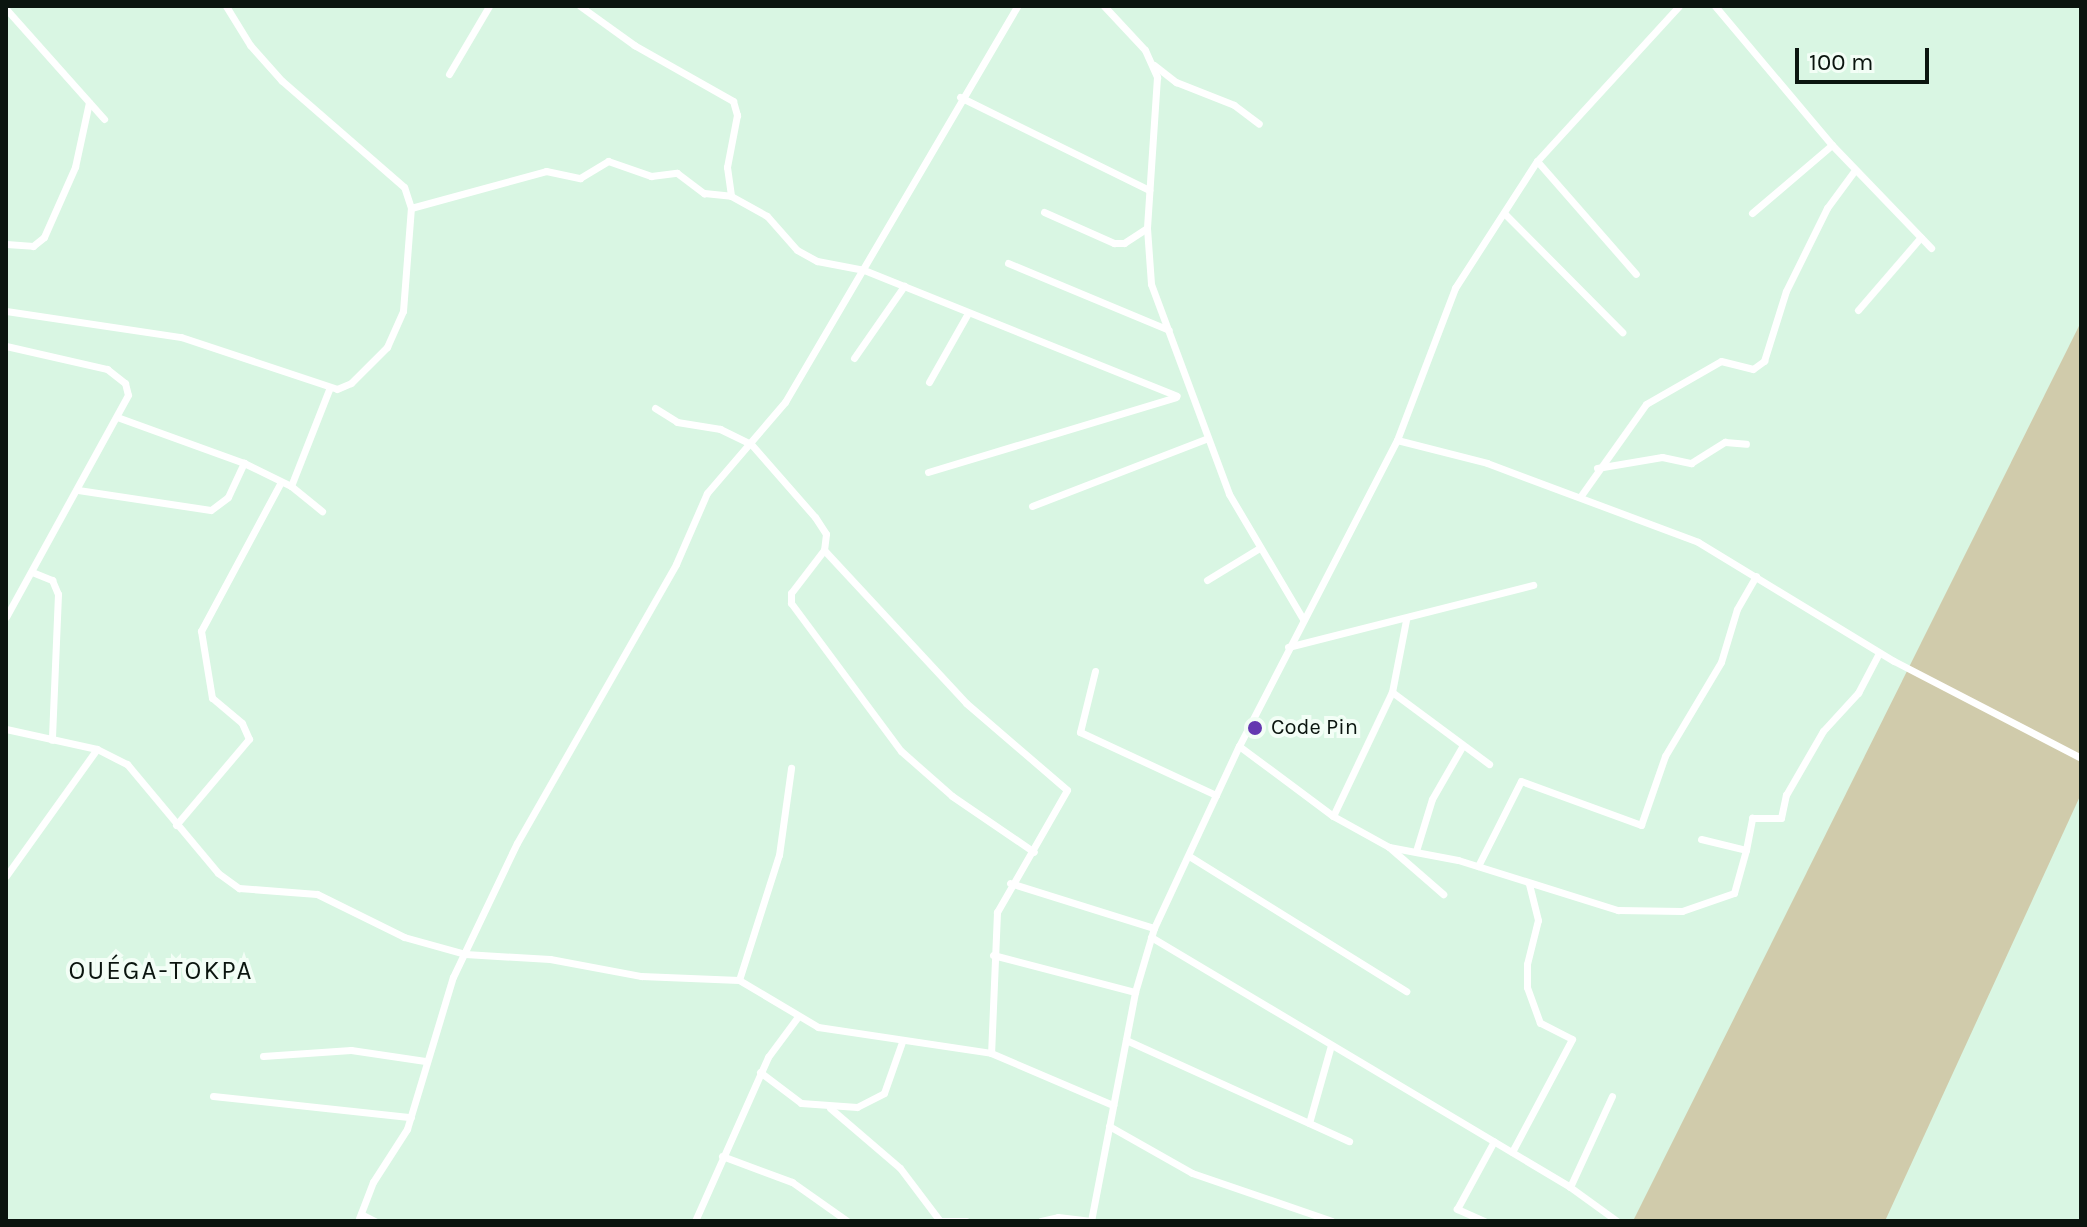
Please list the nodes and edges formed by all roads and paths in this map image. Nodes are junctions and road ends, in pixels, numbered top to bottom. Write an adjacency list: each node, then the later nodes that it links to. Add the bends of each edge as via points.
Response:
1 (13, 6): 9 (street)
2 (226, 6): 21 (street, via 282,81 396,176)
3 (489, 6): 11 (street)
4 (580, 6): 20 (street, via 733,101 737,115 727,167)
5 (1017, 6): 12 (street)
6 (1104, 6): 10 (street)
7 (1679, 6): 17 (street)
8 (1715, 6): 16 (street)
9 (6, 10): 13 (street)
10 (1154, 65): 15 (street, via 1176,82 1234,105); 19 (street)
11 (449, 74)
12 (960, 97): 19 (street); 30 (street)
13 (89, 102): 14 (street); 27 (street, via 75,167 44,237 33,246)
14 (104, 119)
15 (1259, 124)
16 (1832, 145): 18 (street); 24 (street)
17 (1537, 161): 23 (street); 31 (street)
18 (1855, 170): 26 (street); 51 (street, via 1827,208 1786,291 1764,361 1753,369 1721,361 1646,404)
19 (1149, 190): 25 (street)
20 (731, 196): 21 (street, via 704,193 677,173 651,176 608,161 580,178 546,171); 30 (street, via 771,219 806,256)
21 (411, 208): 41 (street, via 400,324 387,347 351,383 342,389)
22 (1044, 212): 25 (street, via 1114,243 1124,243)
23 (1504, 213): 37 (street); 47 (street, via 1455,288)
24 (1752, 213)
25 (1147, 228): 36 (street, via 1151,284)
26 (1921, 237): 28 (street); 33 (street)
27 (6, 244)
28 (1931, 248)
29 (1008, 263): 36 (street)
30 (864, 270): 32 (street); 48 (street, via 785,402)
31 (1636, 274)
32 (904, 286): 35 (street); 39 (street)
33 (1858, 310)
34 (6, 311): 41 (street, via 181,337)
35 (968, 313): 40 (street); 43 (street)
36 (1169, 330): 42 (street)
37 (1622, 332)
38 (6, 346): 45 (street, via 117,375 128,395)
39 (854, 358)
40 (929, 382)
41 (330, 387): 54 (street)
42 (1189, 391): 43 (street); 46 (street)
43 (1177, 396): 52 (street)
44 (655, 408): 48 (street, via 677,422 720,429)
45 (117, 417): 50 (street); 55 (street)
46 (1206, 439): 57 (street); 59 (street)
47 (1397, 440): 56 (street, via 1487,463); 66 (street)
48 (751, 444): 60 (street, via 823,528); 95 (street, via 707,493 676,564 517,843)
49 (1746, 444): 51 (street, via 1725,442 1691,463 1662,457)
50 (244, 463): 53 (street); 55 (street, via 228,497 211,510)
51 (1597, 468): 56 (street)
52 (928, 472)
53 (281, 482): 54 (street); 82 (street, via 201,631 212,698 242,723 249,739)
54 (291, 486): 58 (street)
55 (78, 490): 61 (street)
56 (1580, 497): 62 (street, via 1698,542)
57 (1032, 506)
58 (322, 511)
59 (1258, 549): 63 (street); 66 (street)
60 (824, 550): 87 (street, via 966,703 1063,783 1067,797); 87 (street, via 791,593 791,603 901,751 961,803)
61 (32, 572): 65 (street); 73 (street, via 52,580 58,594)
62 (1756, 576): 69 (street); 89 (street, via 1737,609 1708,686 1665,756 1641,825 1521,781)
63 (1207, 580)
64 (1533, 585): 67 (street)
65 (6, 617)
66 (1303, 619): 68 (street)
67 (1406, 620): 68 (street); 71 (street)
68 (1288, 647): 75 (street)
69 (1879, 653): 77 (street); 85 (street, via 1858,693 1823,731 1786,795 1781,818 1752,818)
70 (1095, 671): 80 (street, via 1080,732)
71 (1392, 692): 74 (street); 81 (street)
72 (6, 729): 73 (street)
73 (52, 740): 76 (street)
74 (1463, 745): 78 (street); 86 (street, via 1432,799)
75 (1239, 746): 80 (street); 81 (street)
76 (97, 749): 82 (street, via 134,769); 90 (street)
77 (2081, 758)
78 (1489, 764)
79 (791, 768): 97 (street, via 779,855)
80 (1216, 795): 88 (street)
81 (1333, 816): 84 (street)
82 (176, 825): 95 (street, via 218,873 239,888 317,894 404,937)
83 (1701, 839): 85 (street)
84 (1389, 847): 86 (street); 93 (street)
85 (1746, 850): 92 (street, via 1734,893 1682,911 1618,910)
86 (1416, 851): 89 (street)
87 (1034, 852): 91 (street)
88 (1189, 856): 94 (street); 98 (street)
89 (1478, 866): 92 (street)
90 (6, 876)
91 (1010, 883): 94 (street); 96 (street, via 997,912)
92 (1529, 884): 117 (street, via 1538,920 1527,987 1540,1023 1572,1039)
93 (1443, 894)
94 (1152, 932): 99 (street); 103 (street)
95 (465, 954): 97 (street, via 536,958 641,976); 106 (street)
96 (993, 955): 99 (street); 104 (street)
97 (739, 980): 100 (street)
98 (1406, 991)
99 (1135, 992): 101 (street)
100 (797, 1018): 102 (street, via 833,1032); 107 (street)
101 (1126, 1040): 110 (street); 113 (street)
102 (902, 1042): 104 (street); 111 (street, via 884,1093 857,1107)
103 (1331, 1045): 113 (street); 116 (street)
104 (991, 1053): 110 (street)
105 (263, 1056): 106 (street, via 351,1050)
106 (425, 1061): 112 (street)
107 (760, 1072): 111 (street, via 788,1097); 118 (street)
108 (213, 1096): 112 (street)
109 (1612, 1096): 119 (street)
110 (1113, 1105): 114 (street)
111 (830, 1108): 124 (street, via 900,1168)
112 (411, 1117): 120 (street, via 373,1182)
113 (1309, 1123): 115 (street)
114 (1109, 1126): 127 (street); 128 (street, via 1192,1173)
115 (1349, 1141)
116 (1494, 1141): 117 (street); 129 (street, via 1457,1209)
117 (1512, 1152): 119 (street)
118 (722, 1156): 122 (street); 123 (street, via 792,1182)
119 (1570, 1187): 130 (street)
120 (360, 1217): 121 (street)
121 (375, 1221)
122 (695, 1221)
123 (847, 1221)
124 (939, 1221): 125 (street)
125 (966, 1221)
126 (1041, 1221): 127 (street)
127 (1090, 1221)
128 (1332, 1221)
129 (1484, 1221)
130 (1617, 1221)

